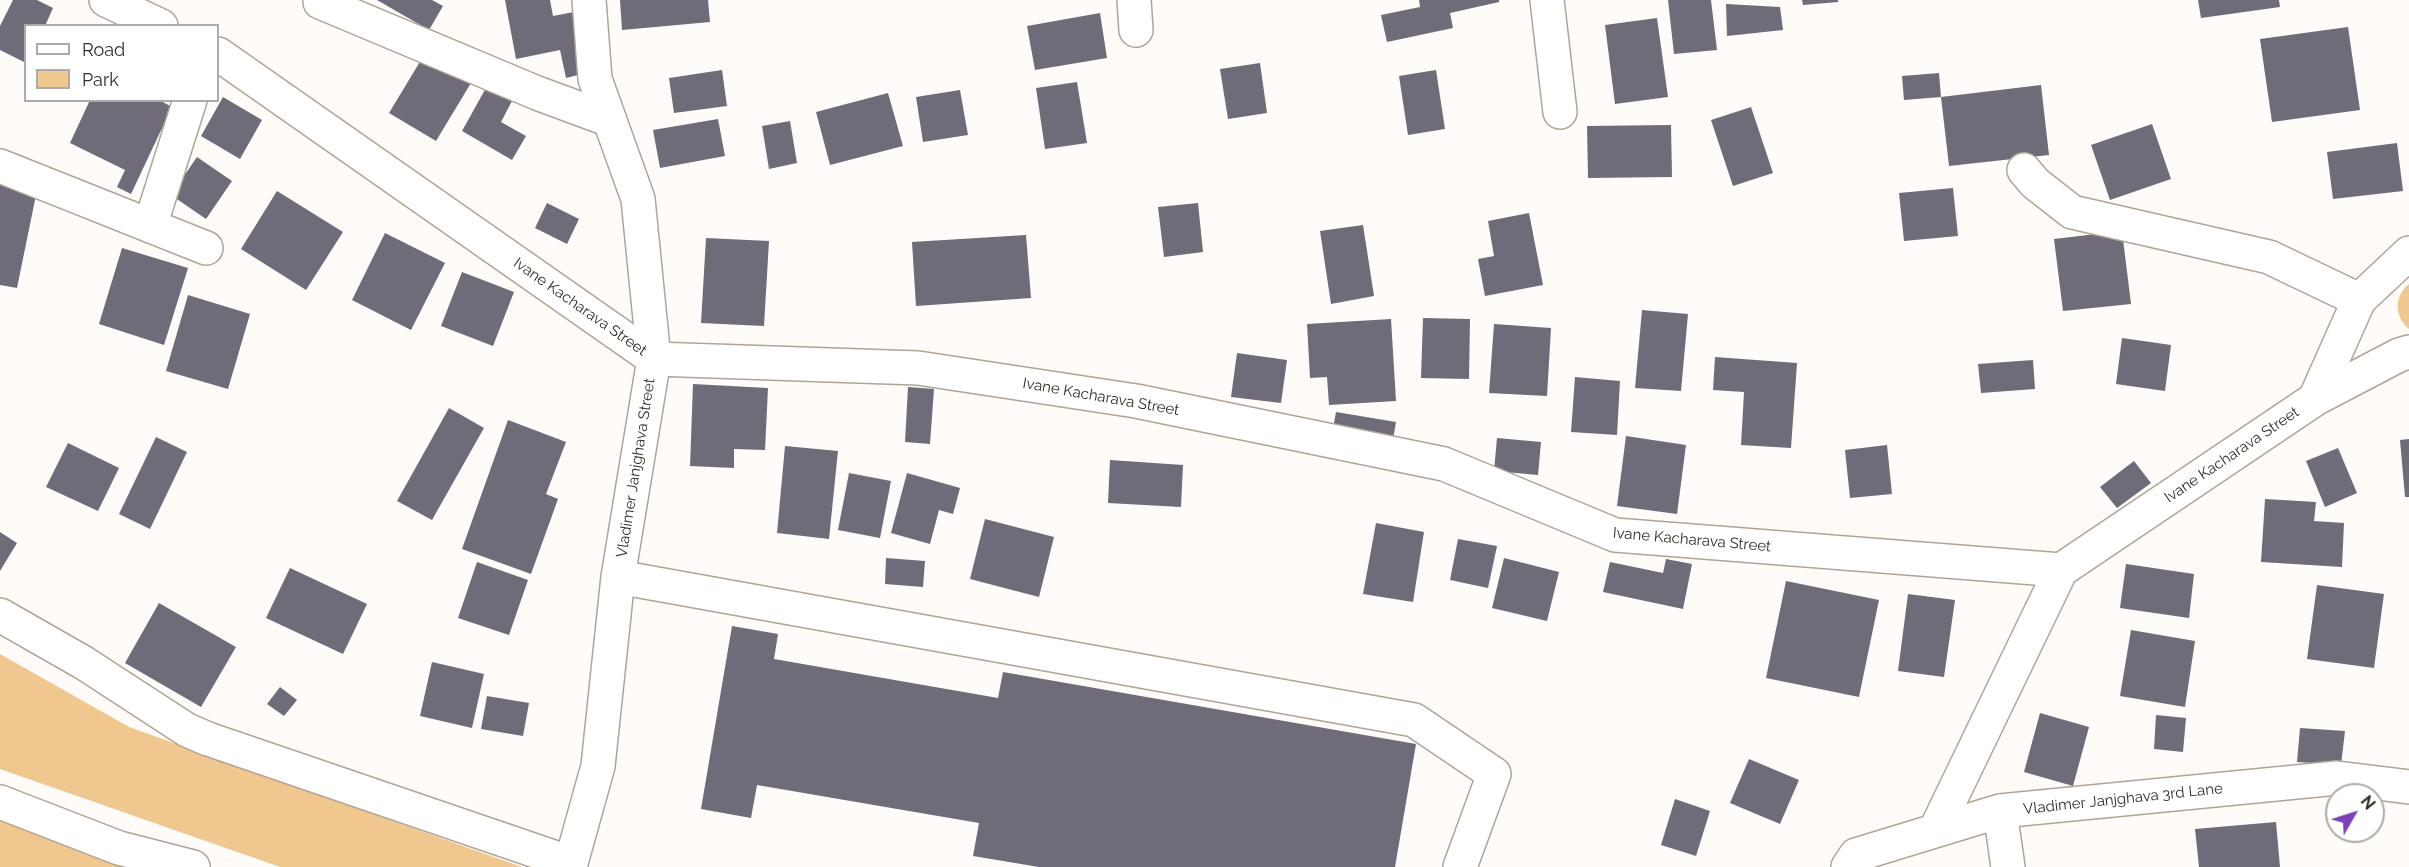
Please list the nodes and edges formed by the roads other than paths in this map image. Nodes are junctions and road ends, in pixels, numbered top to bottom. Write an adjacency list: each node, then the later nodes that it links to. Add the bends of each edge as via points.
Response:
1 (106, 0): 5 (street)
2 (320, 0): 9 (street)
3 (589, 0): 9 (street, Vladimer Janjghava Street, via 595,79)
4 (1547, 0): 8 (street)
5 (157, 24)
6 (219, 55): 17 (street, Ivane Kacharava Street)
7 (189, 102): 12 (street)
8 (1560, 111)
9 (610, 120): 17 (street, Vladimer Janjghava Street, via 638,199)
10 (0, 166): 12 (street)
11 (2024, 170): 15 (street, via 2072,212 2268,257)
12 (150, 226): 13 (street)
13 (206, 248)
14 (2409, 253): 15 (street)
15 (2360, 300): 18 (street)
16 (2409, 352): 18 (street, Ivane Kacharava Street)
17 (654, 358): 19 (street, Ivane Kacharava Street, via 918,368 1136,401 1444,464 1615,535); 20 (street, Vladimer Janjghava Street)
18 (2314, 399): 19 (street, Ivane Kacharava Street)
19 (2061, 570): 25 (street)
20 (618, 577): 26 (street, Vladimer Janjghava Street, via 598,766); 28 (street, via 1414,720 1494,774)
21 (0, 615): 26 (street, via 84,663 187,730)
22 (2409, 787): 24 (street, Vladimer Janjghava 3rd Lane, via 2337,778)
23 (0, 802): 27 (street, via 119,848)
24 (2000, 811): 25 (street, Vladimer Janjghava 3rd Lane); 30 (street)
25 (1935, 831): 29 (street, Vladimer Janjghava 3rd Lane, via 1856,855)
26 (569, 865)
27 (192, 867)
28 (1460, 867)
29 (1848, 867)
30 (2008, 867)

